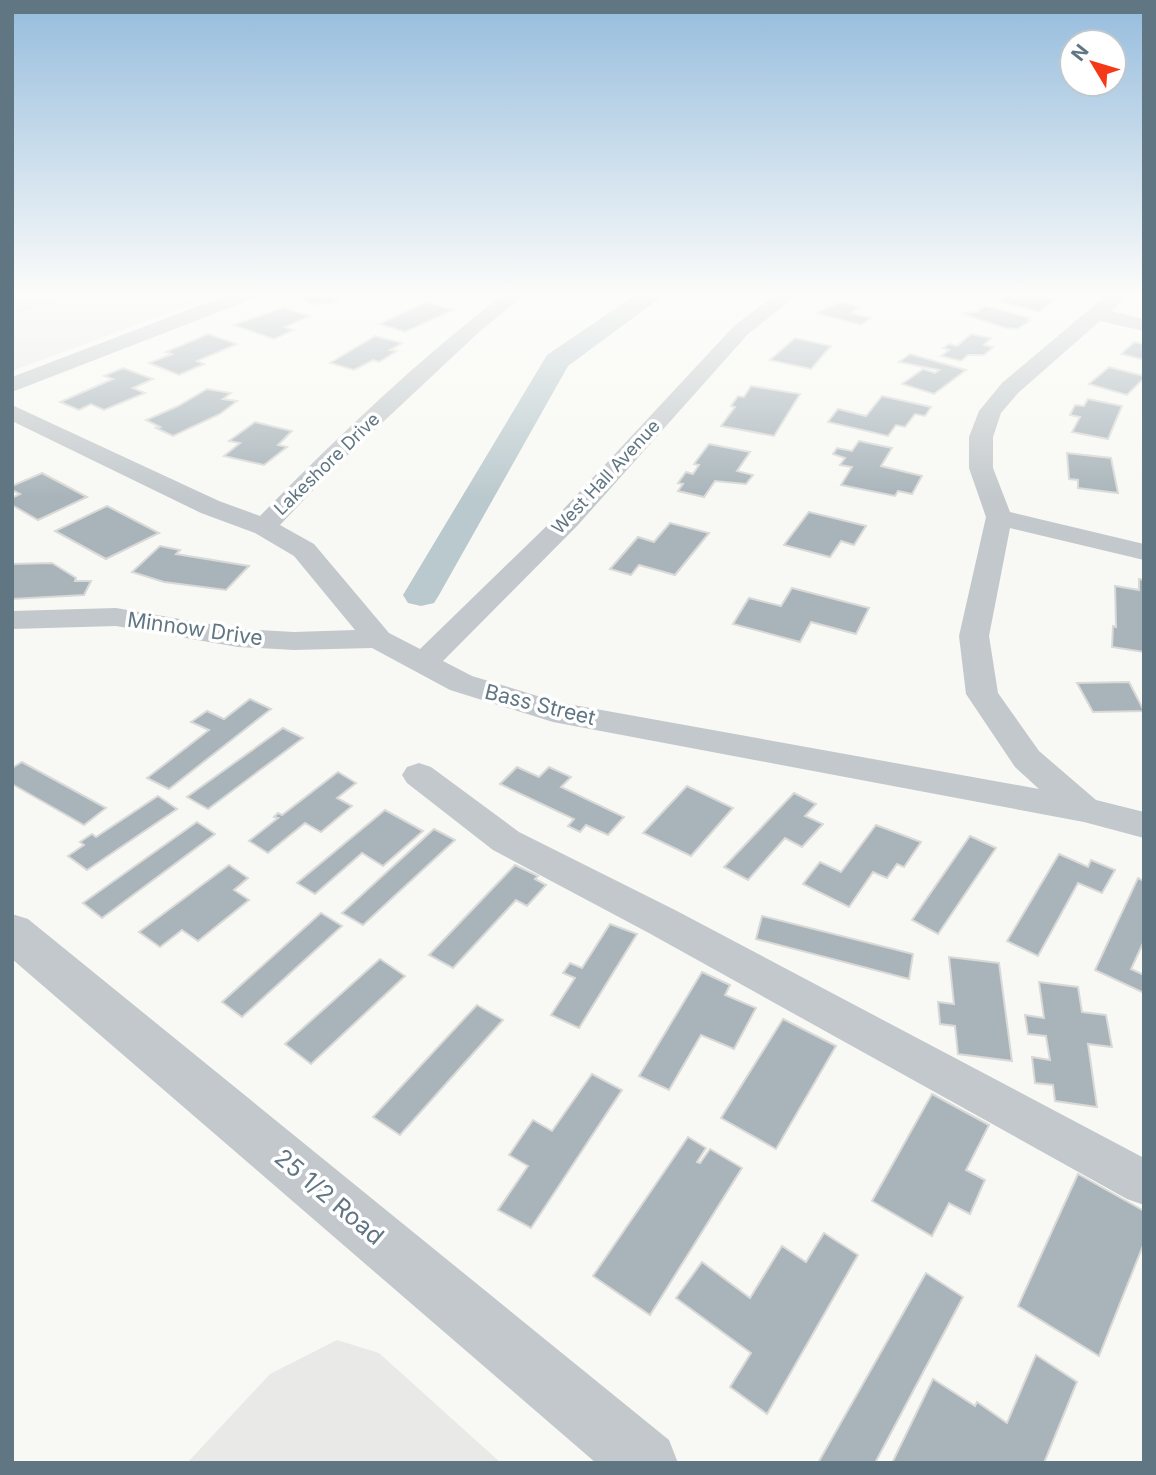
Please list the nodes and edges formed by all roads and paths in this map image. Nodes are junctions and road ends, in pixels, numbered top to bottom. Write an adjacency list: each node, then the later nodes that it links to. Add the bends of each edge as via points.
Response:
1 (75, 361): 5 (street)
2 (436, 361): 8 (street, Lakeshore Drive, via 326,462)
3 (713, 361): 12 (street, West Hall Avenue, via 568,520)
4 (1042, 361): 7 (street, via 990,411 981,437 981,467)
5 (12, 385)
6 (12, 412): 8 (street, Bass Street, via 210,507)
7 (999, 517): 9 (street); 14 (street, via 974,636 982,694 1027,759)
8 (264, 527): 11 (street, Bass Street, via 304,550)
9 (1144, 552)
10 (12, 620): 11 (street, Minnow Drive, via 116,617 238,638)
11 (378, 639): 12 (street, Bass Street)
12 (422, 664): 14 (street, Bass Street, via 461,683 553,712)
13 (419, 775): 17 (street, via 506,842)
14 (1084, 810): 15 (street, Bass Street)
15 (1144, 825)
16 (12, 932): 18 (street, 25 1/2 Road)
17 (1144, 1183)
18 (646, 1463)

